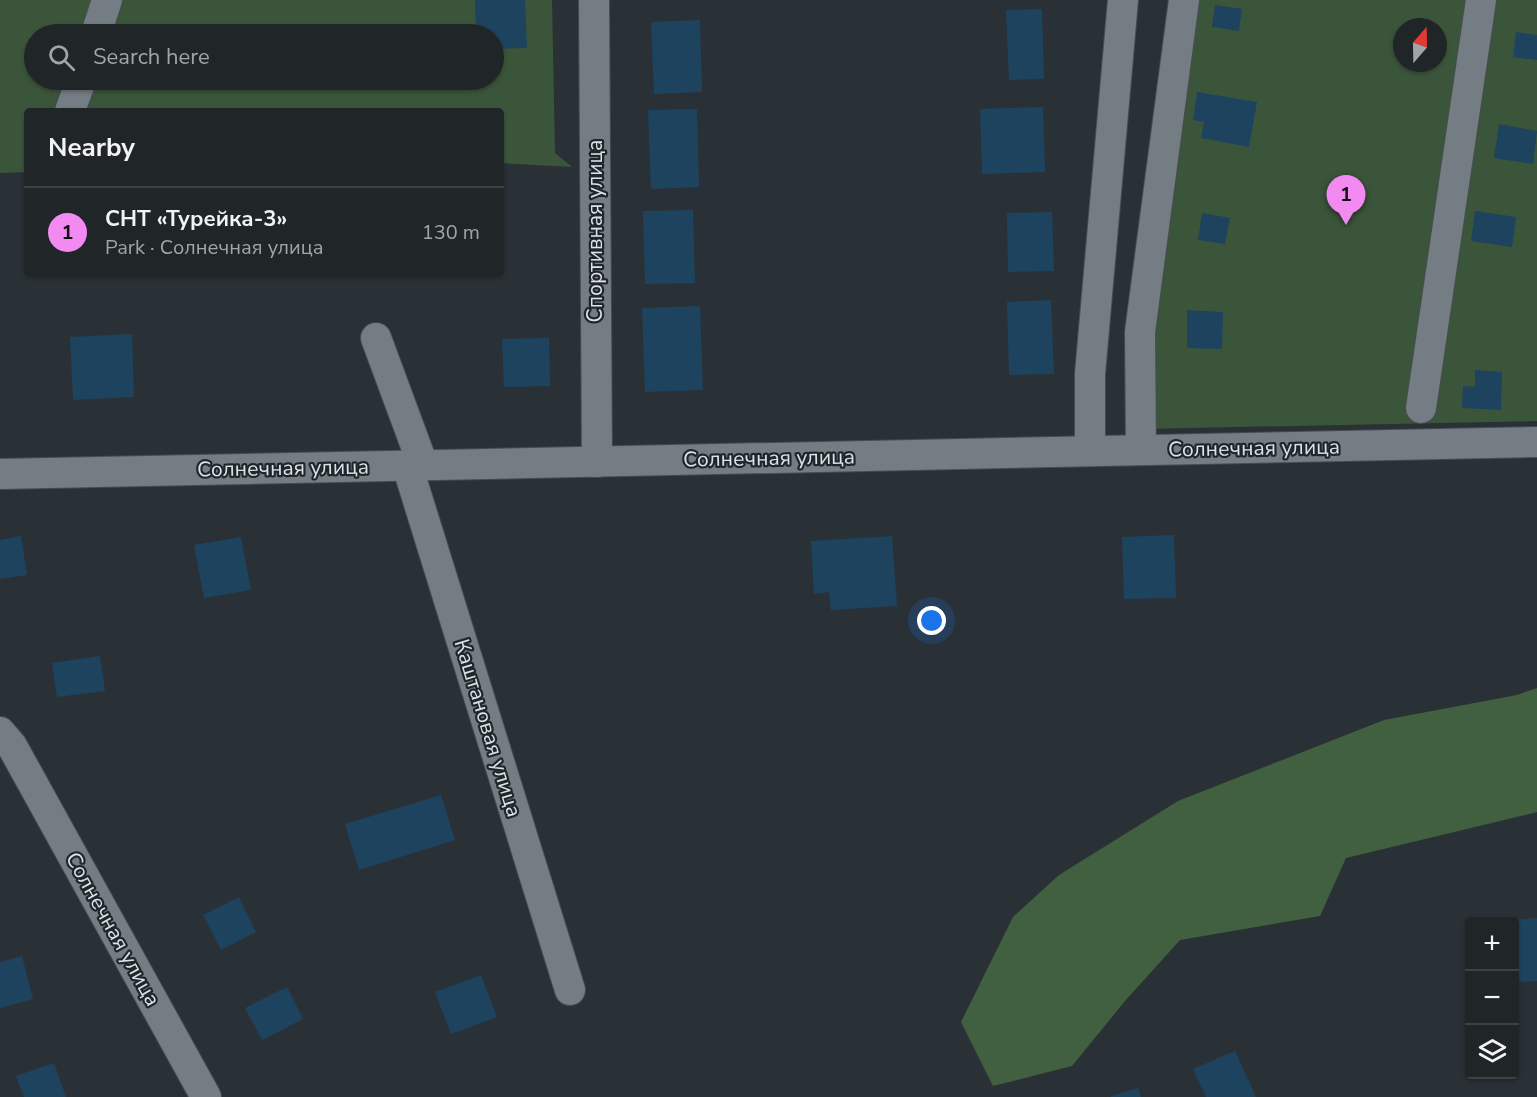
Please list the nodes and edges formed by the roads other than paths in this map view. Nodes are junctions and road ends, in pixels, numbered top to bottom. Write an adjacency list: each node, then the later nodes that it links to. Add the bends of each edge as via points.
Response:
1 (107, 0): 6 (street)
2 (594, 0): 14 (street, Спортивная улица)
3 (1123, 0): 13 (street, via 1090,374)
4 (1184, 0): 12 (street, via 1140,332)
5 (1481, 0): 10 (street)
6 (99, 24)
7 (77, 90): 8 (street)
8 (71, 108)
9 (376, 338): 15 (street, Каштановая улица)
10 (1421, 408)
11 (1537, 442): 12 (street, Солнечная улица)
12 (1142, 450): 13 (street, Солнечная улица)
13 (1090, 451): 14 (street, Солнечная улица)
14 (597, 462): 15 (street, Солнечная улица)
15 (415, 465): 16 (street, Солнечная улица); 18 (street, Каштановая улица)
16 (0, 474)
17 (0, 732): 19 (street, Солнечная улица, via 12,746)
18 (570, 990)
19 (206, 1097)

